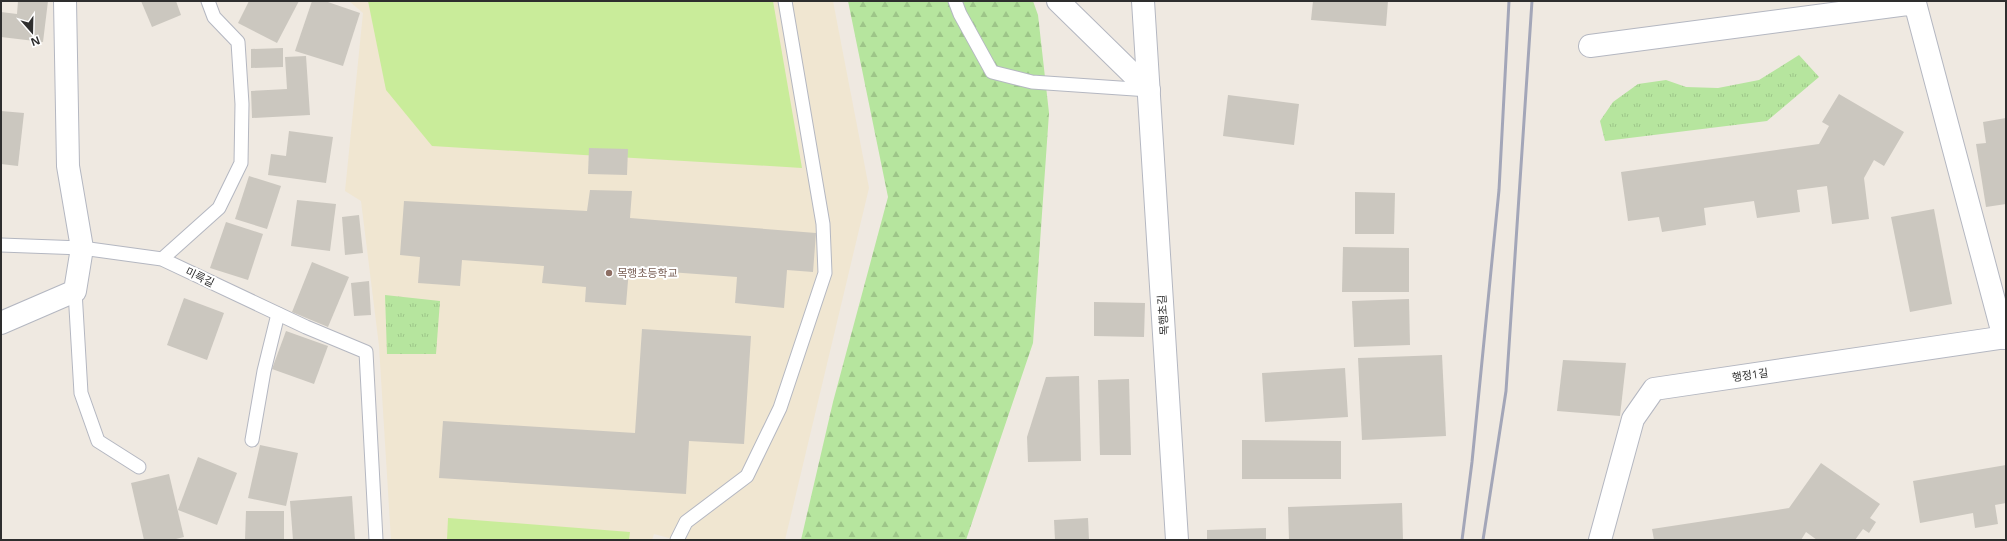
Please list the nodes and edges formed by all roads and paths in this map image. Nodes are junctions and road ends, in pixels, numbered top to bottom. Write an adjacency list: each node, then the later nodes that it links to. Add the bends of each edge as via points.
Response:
1 (65, 1): 10 (street, via 68,166)
2 (208, 1): 11 (lane, via 214,17 238,42 242,104 241,163 219,208)
3 (785, 1): 19 (lane, via 823,224 825,273 780,408 747,476 686,522)
4 (956, 1): 8 (lane, via 960,14 992,72 1032,82)
5 (1058, 1): 8 (street)
6 (1144, 1): 8 (street, 목행초길)
7 (1590, 46): 15 (street, via 1915,3)
8 (1149, 90): 20 (street, 목행초길)
9 (1, 245): 10 (lane, 미륵길)
10 (82, 248): 11 (lane, 미륵길); 12 (street)
11 (162, 259): 13 (lane, 미륵길)
12 (75, 291): 14 (street); 17 (lane, via 81,393 98,441)
13 (278, 314): 16 (lane, via 264,371); 18 (lane, 미륵길, via 366,352)
14 (1, 323)
15 (2005, 337): 21 (street, 행정1길, via 1654,389 1633,419)
16 (252, 440)
17 (139, 467)
18 (376, 540)
19 (677, 540)
20 (1177, 540)
21 (1600, 540)

